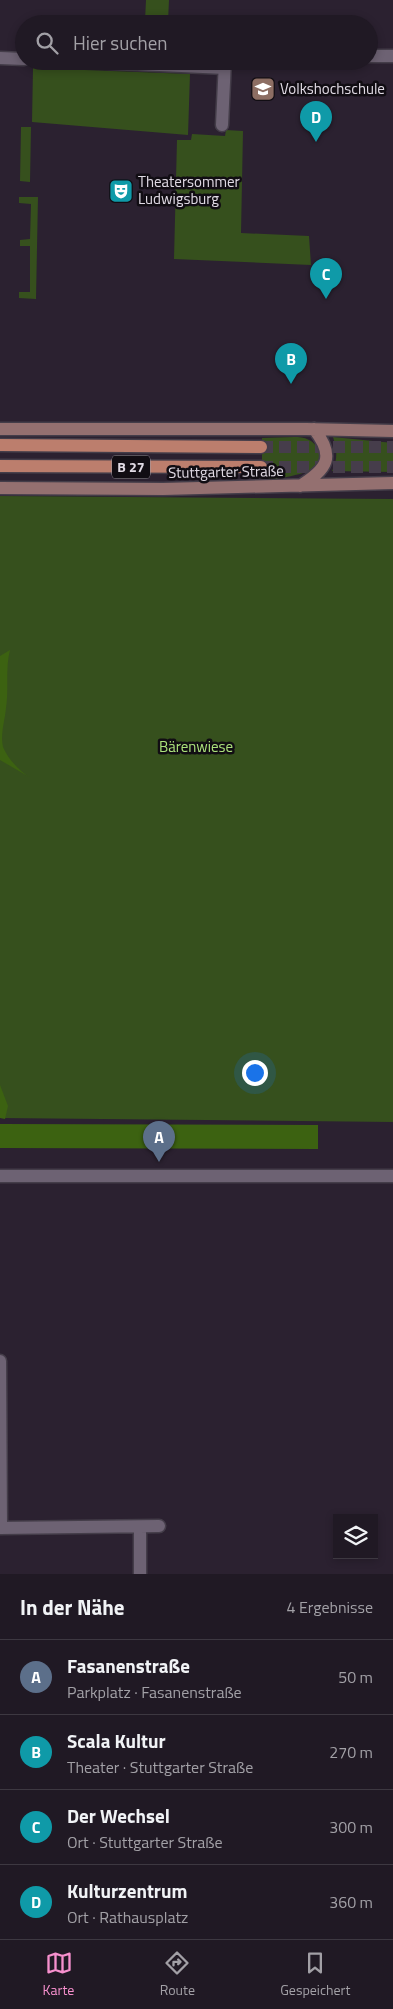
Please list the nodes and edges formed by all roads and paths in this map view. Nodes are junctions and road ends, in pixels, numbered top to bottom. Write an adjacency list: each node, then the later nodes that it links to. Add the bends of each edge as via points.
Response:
1 (378, 56): 2 (street)
2 (393, 56)
3 (0, 58): 4 (street)
4 (15, 59)
5 (225, 70): 6 (street)
6 (222, 125)
7 (0, 429): 8 (main road)
8 (314, 430): 9 (main road); 15 (main road, via 323,440 327,459 322,471)
9 (393, 431)
10 (0, 445): 11 (main road, Stuttgarter Straße / B 27)
11 (261, 447)
12 (0, 466): 13 (main road, Stuttgarter Straße / B 27)
13 (261, 467)
14 (393, 483): 15 (main road, Stuttgarter Straße)
15 (299, 486): 16 (main road, Stuttgarter Straße, via 163,490)
16 (0, 488)
17 (0, 1176): 18 (street)
18 (393, 1176)
19 (0, 1361): 20 (street)
20 (0, 1446): 23 (street)
21 (159, 1526): 22 (street)
22 (140, 1527): 23 (street); 24 (street)
23 (1, 1528)
24 (140, 1574)

